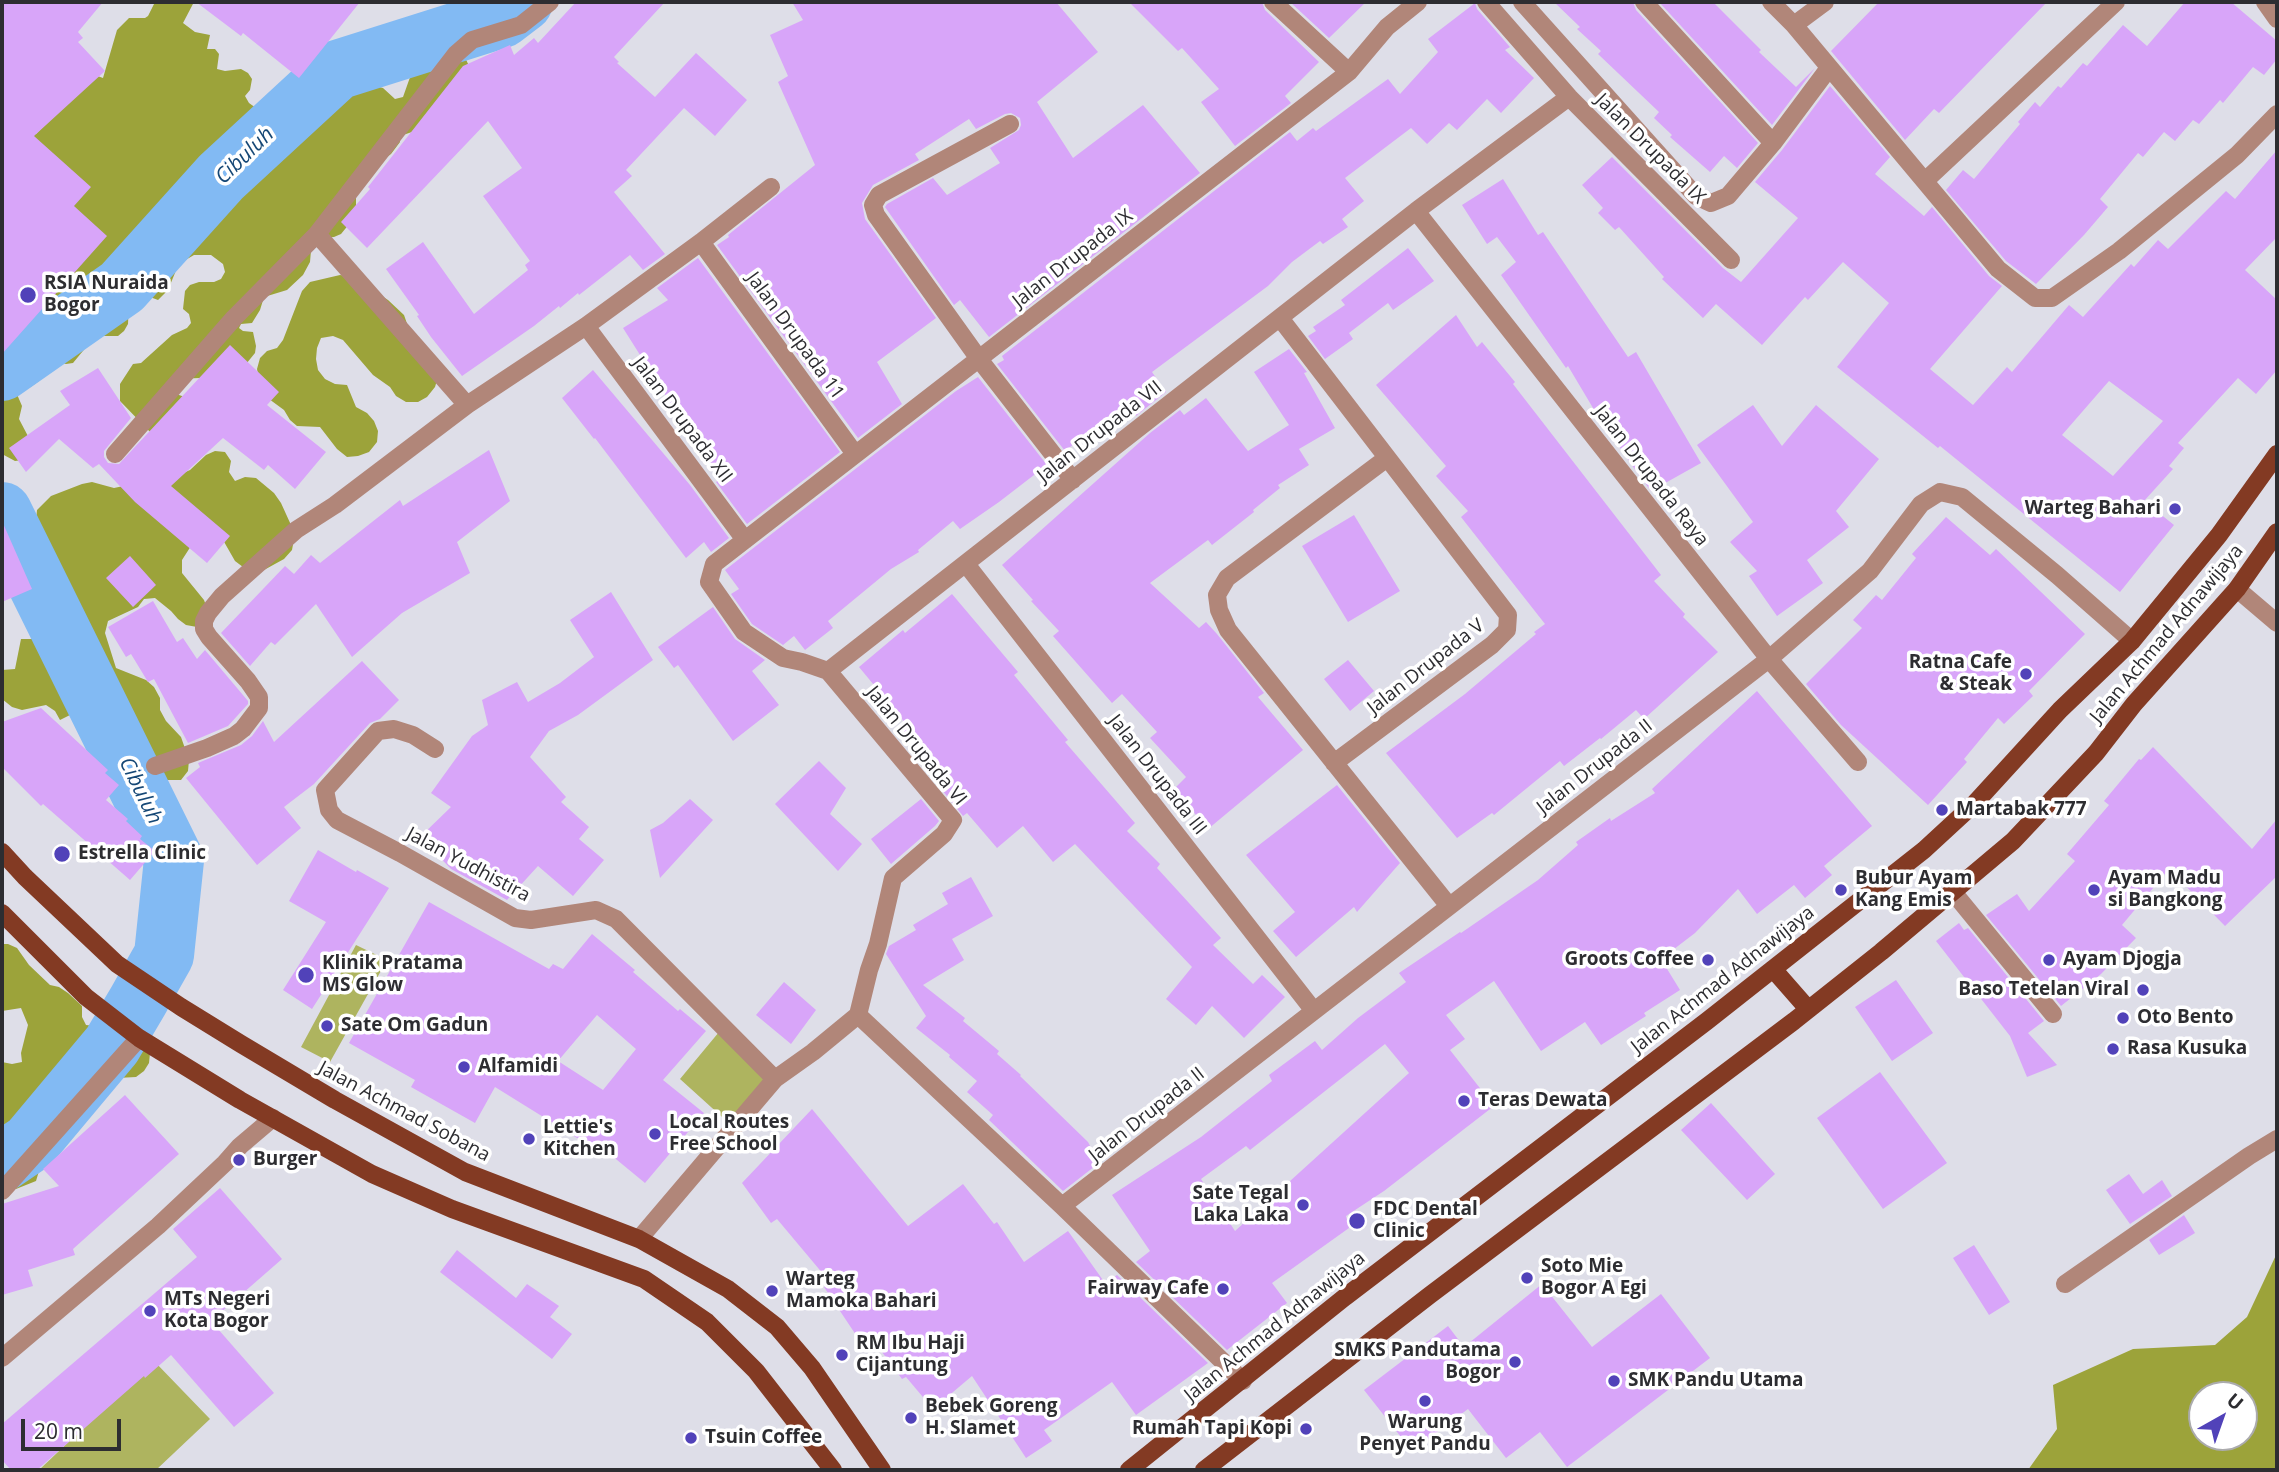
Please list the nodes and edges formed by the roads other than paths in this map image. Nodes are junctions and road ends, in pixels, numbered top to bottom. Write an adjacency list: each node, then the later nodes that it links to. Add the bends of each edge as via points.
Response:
1 (550, 2): 22 (street, via 521,25 472,40 456,54)
2 (1273, 2): 14 (street)
3 (1418, 2): 14 (street, Jalan Drupada IX, via 1387,27)
4 (1486, 2): 15 (street, Jalan Drupada IX)
5 (1522, 2): 18 (street, via 1696,196 1711,203 1728,196)
6 (1644, 2): 18 (street)
7 (1771, 2): 12 (street)
8 (1825, 2): 12 (street)
9 (2116, 2): 19 (street)
10 (2265, 2): 11 (street)
11 (2277, 19)
12 (1794, 25): 13 (street)
13 (1829, 68): 18 (street); 19 (street)
14 (1349, 72): 27 (street, Jalan Drupada IX)
15 (1569, 97): 21 (street, Jalan Drupada VII); 24 (street, Jalan Drupada IX)
16 (2277, 114): 19 (street, via 2237,155 2119,251 2052,298 2035,298 1998,268)
17 (1010, 124): 27 (street, via 879,195 873,205)
18 (1773, 143)
19 (1926, 180)
20 (771, 187): 23 (street)
21 (1416, 211): 25 (street, Jalan Drupada VII); 40 (street, Jalan Drupada Raya)
22 (317, 234): 28 (street); 29 (street, via 234,318)
23 (701, 242): 26 (street); 30 (street, Jalan Drupada 11)
24 (1731, 260)
25 (1280, 318): 32 (street, Jalan Drupada V); 33 (street, Jalan Drupada VII)
26 (586, 326): 28 (street); 35 (street, Jalan Drupada XII)
27 (979, 359): 30 (street, Jalan Drupada IX); 33 (street)
28 (467, 405): 45 (street, via 296,530 212,606 204,629 248,681 259,697 259,708 234,736)
29 (115, 454)
30 (855, 454): 35 (street, Jalan Drupada IX)
31 (2277, 454): 39 (main road, Jalan Achmad Adnawijaya, via 2220,535)
32 (1387, 458): 44 (street, via 1227,578 1217,595 1228,630); 44 (street, Jalan Drupada V, via 1508,615 1507,630)
33 (1073, 480): 36 (street, Jalan Drupada VII)
34 (2277, 532): 37 (main road, Jalan Achmad Adnawijaya)
35 (745, 540): 41 (street, via 714,564 709,582 744,632 783,658)
36 (966, 564): 41 (street, Jalan Drupada VII); 52 (street, Jalan Drupada III)
37 (2237, 589): 38 (street); 47 (main road, Jalan Achmad Adnawijaya, via 2079,771 2012,841)
38 (2277, 623)
39 (2132, 641): 40 (street, Jalan Drupada II, via 1962,497 1940,492 1921,504 1870,571); 50 (main road, Jalan Achmad Adnawijaya, via 1924,850)
40 (1769, 659): 43 (street, Jalan Drupada Raya); 48 (street, Jalan Drupada II)
41 (828, 671): 54 (street, Jalan Drupada VI, via 953,820 944,834 893,878)
42 (435, 749): 56 (street, Jalan Yudhistira, via 394,729 378,732 325,790 329,810 337,820 515,918 531,920 596,910 616,919)
43 (1858, 762)
44 (1334, 763): 48 (street)
45 (155, 766)
46 (2, 852): 61 (main road, Jalan Achmad Sobana, via 117,964 181,1007 465,1172)
47 (1953, 892): 51 (main road, Jalan Achmad Adnawijaya); 53 (street)
48 (1449, 906): 52 (street, Jalan Drupada II)
49 (2, 913): 55 (main road, via 86,998)
50 (1773, 969): 51 (main road); 64 (main road, Jalan Achmad Adnawijaya, via 1356,1288)
51 (1808, 1009): 68 (main road, Jalan Achmad Adnawijaya)
52 (1314, 1011): 60 (street, Jalan Drupada II)
53 (2053, 1014)
54 (858, 1015): 56 (street); 60 (street)
55 (136, 1035): 57 (main road); 59 (street)
56 (775, 1079): 61 (street)
57 (273, 1118): 63 (street, via 158,1226); 65 (main road, via 372,1174 429,1199 644,1279 707,1322 756,1371)
58 (2277, 1139): 62 (street)
59 (2, 1191)
60 (1062, 1206): 64 (street)
61 (639, 1239): 66 (main road, Jalan Achmad Sobana, via 728,1289 777,1327 812,1368)
62 (2065, 1284)
63 (2, 1358)
64 (1243, 1381): 67 (main road, Jalan Achmad Adnawijaya)
65 (833, 1470)
66 (882, 1470)
67 (1129, 1470)
68 (1204, 1470)

